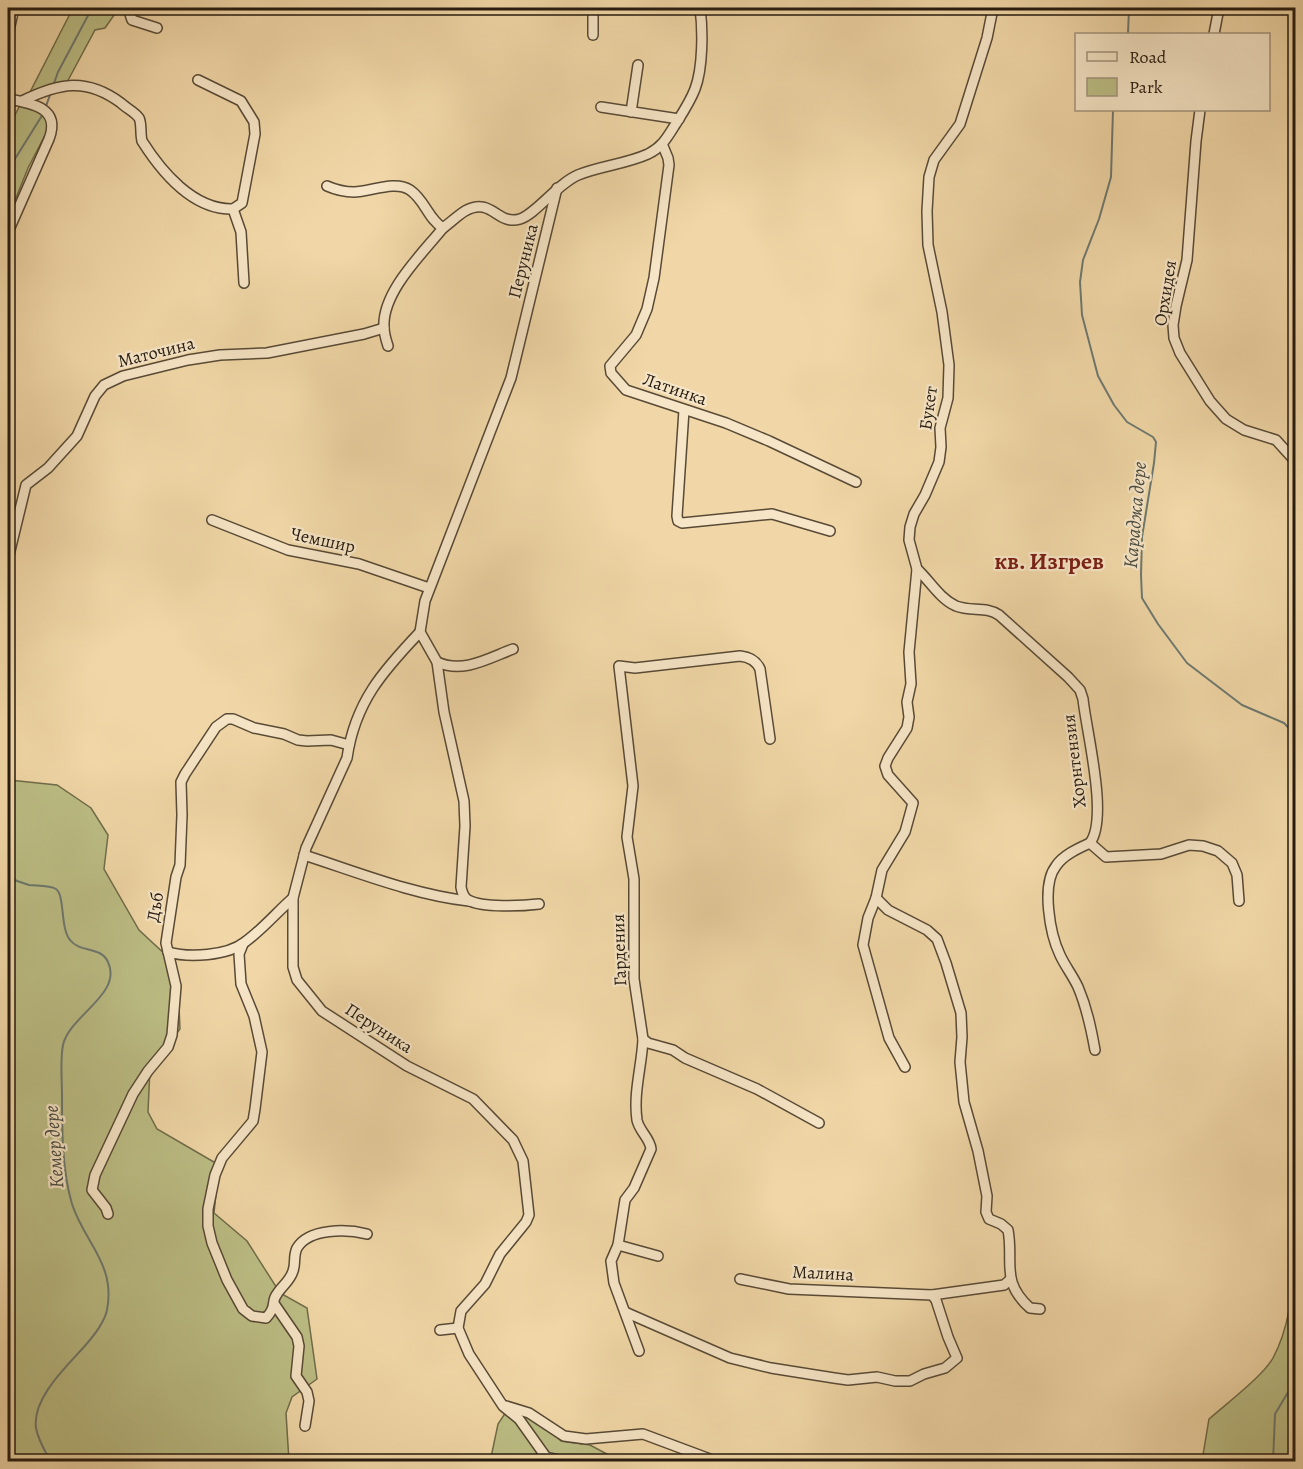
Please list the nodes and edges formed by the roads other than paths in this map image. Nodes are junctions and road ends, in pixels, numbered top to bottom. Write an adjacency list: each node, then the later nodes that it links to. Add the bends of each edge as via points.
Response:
1 (14, 8): 9 (street)
2 (128, 8): 7 (street, via 135,23)
3 (593, 8): 10 (street)
4 (700, 8): 18 (street, via 702,46 696,88)
5 (993, 8): 34 (street, Букет, via 960,124 934,160 929,177 928,245 942,312 949,378 940,428 939,462 910,527 909,540)
6 (1219, 8): 8 (street)
7 (157, 28)
8 (1214, 33)
9 (8, 35)
10 (593, 35)
11 (638, 65): 17 (street)
12 (198, 80): 22 (street, via 242,101 254,122 242,203)
13 (8, 99): 14 (street)
14 (22, 101): 22 (street, via 62,86 98,89 137,116 142,141 177,186 218,207); 24 (street, via 50,116 52,132)
15 (600, 107): 17 (street)
16 (1200, 111): 29 (street, Орхидея, via 1187,260 1173,325 1174,338 1210,401 1226,419 1244,430 1276,440)
17 (631, 112): 18 (street)
18 (679, 119): 19 (street)
19 (663, 146): 21 (street, via 636,159 577,175); 28 (street, Латинка, via 669,165 647,309 636,335 610,366 611,373 626,390)
20 (327, 186): 23 (street, via 346,192 387,187 409,189 434,223)
21 (557, 188): 23 (street, via 519,219 509,219 481,206 465,211); 35 (street, Перуника, via 511,378)
22 (233, 209): 25 (street, via 241,232)
23 (443, 228): 26 (street, via 396,290 389,302)
24 (8, 232)
25 (244, 283)
26 (384, 328): 27 (street); 33 (street, Маточина, via 267,353 188,360 123,376 104,385 77,436 26,485)
27 (388, 346)
28 (684, 410): 30 (street, Латинка, via 769,441); 32 (street, via 678,521 772,514)
29 (1296, 462)
30 (856, 482)
31 (212, 520): 35 (street, Чемшир, via 288,550 359,564)
32 (830, 531)
33 (8, 559)
34 (917, 569): 41 (street, Хорнтензия, via 954,605 999,615 1080,690 1095,776 1097,818 1095,837); 44 (street, Букет, via 909,652 909,717 907,728 885,766 888,775 913,803 905,832 882,870)
35 (429, 588): 36 (street, Перуника)
36 (420, 632): 38 (street); 40 (street, Перуника, via 370,691)
37 (513, 649): 38 (street, via 471,665 455,667)
38 (438, 662): 45 (street, via 444,712 464,801 461,887)
39 (770, 740): 50 (street, Гардения, via 760,669 752,659 740,656 635,668 619,666 633,786 627,837 634,879 634,979)
40 (349, 745): 42 (street, Перуника, via 347,758); 49 (street, Дъб, via 331,740 298,740 227,719 216,727 182,782 180,865 167,932)
41 (1090, 843): 46 (street, via 1106,857 1161,854 1189,845 1218,851 1235,869); 51 (street, via 1056,866 1047,895 1054,939 1090,1019)
42 (304, 855): 43 (street, Перуника); 45 (street, via 384,881)
43 (293, 898): 48 (street); 64 (street, Перуника, via 297,980 322,1011 407,1066 473,1099 513,1140 523,1161 529,1209 526,1222 500,1254 485,1284 461,1311)
44 (876, 898): 52 (street, via 863,945 889,1038); 59 (street, via 888,910 937,939 946,963 961,1012 964,1102 978,1151 987,1196 986,1212 989,1219 1008,1230)
45 (469, 901): 47 (street)
46 (1239, 902)
47 (539, 904)
48 (243, 944): 49 (street, via 204,955); 61 (street, via 239,954 241,984 262,1052 255,1109 253,1121 222,1158 215,1175 208,1226 227,1280 243,1309 252,1316 266,1318)
49 (168, 952): 54 (street, Дъб, via 176,986 172,1035 168,1047 133,1094 95,1175 92,1191)
50 (643, 1039): 53 (street, via 757,1089); 56 (street, Гардения, via 637,1118 651,1149 625,1200)
51 (1095, 1050)
52 (904, 1067)
53 (819, 1123)
54 (108, 1214)
55 (367, 1234): 61 (street, via 333,1231 299,1245 293,1271 276,1294)
56 (618, 1245): 57 (street); 63 (street, via 612,1272)
57 (658, 1256)
58 (740, 1279): 60 (street, Малина, via 789,1289)
59 (1011, 1279): 60 (street, via 1004,1285); 62 (street, via 1021,1301 1029,1308)
60 (932, 1295): 63 (street, via 957,1358 945,1368 910,1381 877,1377 848,1380 730,1358)
61 (275, 1305): 68 (street, via 297,1337 296,1376 309,1401)
62 (1040, 1309)
63 (625, 1312): 66 (street)
64 (458, 1328): 65 (street); 67 (street, via 469,1354)
65 (440, 1330)
66 (639, 1351)
67 (503, 1406): 69 (street, via 519,1419 546,1457); 70 (street, via 529,1413 564,1436 586,1439 643,1434)
68 (305, 1426)
69 (567, 1461)
70 (718, 1461)

